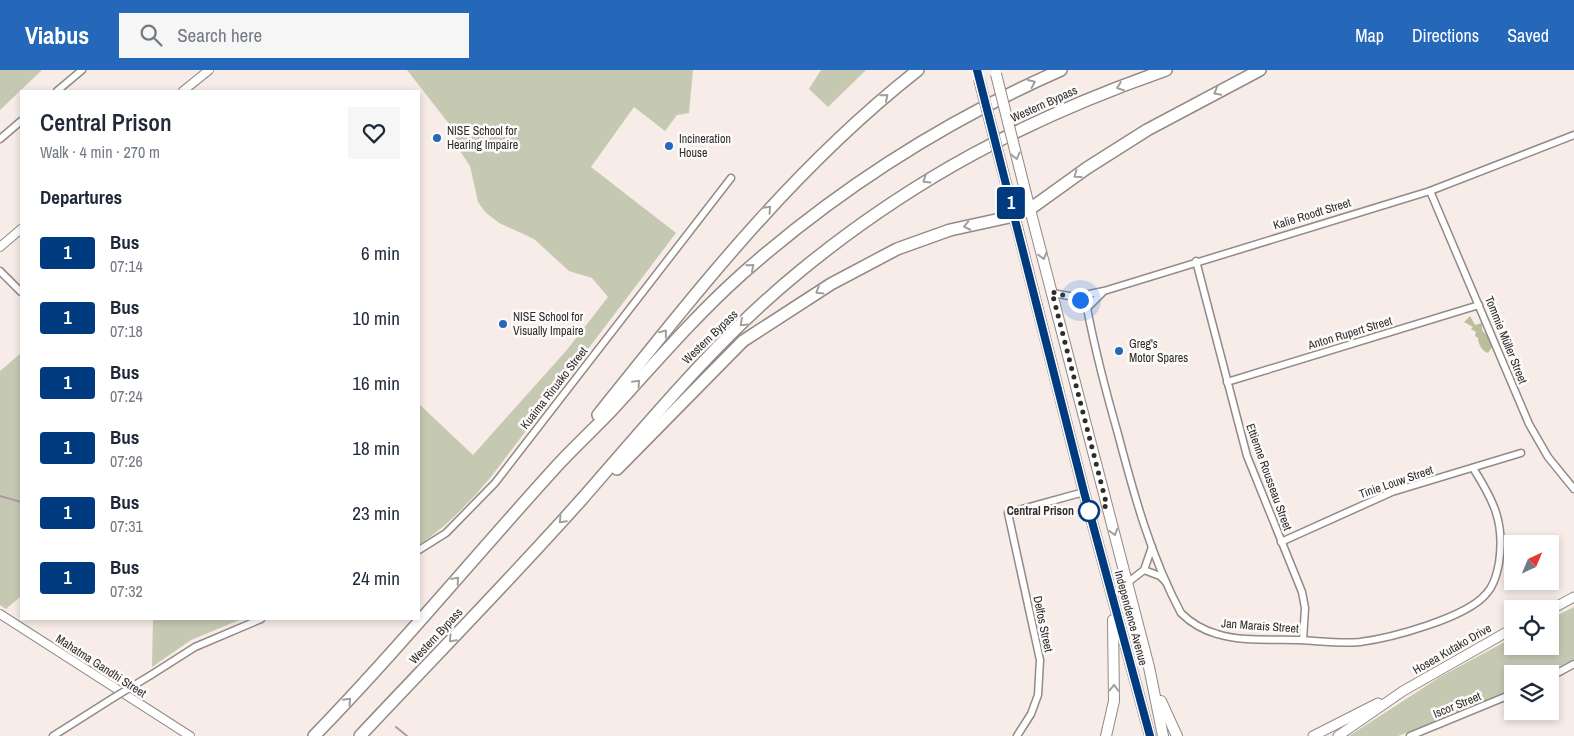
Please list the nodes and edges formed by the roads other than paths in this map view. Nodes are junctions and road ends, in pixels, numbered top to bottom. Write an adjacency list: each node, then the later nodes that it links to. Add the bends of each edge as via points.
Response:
1 (82, 70): 9 (street)
2 (208, 70): 10 (street)
3 (918, 70): 30 (highway, one-way to 3, via 756,221 843,134)
4 (1061, 70): 30 (highway, Western Bypass, one-way to 4, via 705,309 825,206 877,169 972,112)
5 (1166, 70): 34 (highway, Western Bypass, one-way to 34, via 1037,121 968,155 883,208 798,273 713,351)
6 (1260, 70): 16 (highway, one-way to 16, via 1147,130)
7 (995, 72): 16 (main road, Independence Avenue, one-way to 16, bridge)
8 (978, 75): 17 (main road, Independence Avenue, bridge)
9 (58, 90)
10 (185, 90)
11 (20, 122): 13 (street)
12 (1574, 136): 15 (street, Kalie Roodt Street)
13 (0, 139)
14 (730, 178): 37 (street, Kuaima Riruako Street, via 495,483 446,533)
15 (1430, 190): 20 (street, Kalie Roodt Street); 26 (street, Tommie Müller Street)
16 (1030, 209): 17 (highway); 24 (main road, Independence Avenue, one-way to 24)
17 (1014, 216): 33 (main road, Independence Avenue); 34 (highway, one-way to 34, via 950,230 897,249 808,298 743,341 600,486)
18 (20, 230): 19 (street)
19 (0, 247)
20 (1196, 261): 23 (street, Kalie Roodt Street); 28 (street, Ettienne Rousseau Street)
21 (0, 271): 22 (street)
22 (20, 291)
23 (1104, 291): 25 (street, Kalie Roodt Street); 27 (street)
24 (1052, 292): 25 (street, Kalie Roodt Street); 40 (main road, Independence Avenue, one-way to 40)
25 (1075, 297): 27 (street)
26 (1480, 305): 28 (street, Anton Rupert Street); 32 (street, Tommie Müller Street, via 1529,424 1548,457)
27 (1087, 308): 36 (street, Jan Marais Street, via 1127,473)
28 (1227, 382): 35 (street, Ettienne Rousseau Street, via 1246,456)
29 (1521, 453): 31 (street, Tinie Louw Street)
30 (556, 467): 55 (highway, Western Bypass, one-way to 30)
31 (1473, 468): 35 (street, Tinie Louw Street, via 1392,492); 47 (street, Jan Marais Street, via 1494,504 1500,523 1498,565 1494,583 1486,595 1456,615 1383,638 1359,642)
32 (1574, 489)
33 (1084, 492): 41 (main road, Independence Avenue); 57 (street, Delfos Street, via 1008,513 1040,660 1038,695)
34 (581, 499): 56 (highway, Western Bypass, one-way to 56)
35 (1281, 542): 47 (street, Ettienne Rousseau Street, via 1302,592 1305,608)
36 (1152, 546): 38 (street); 39 (street, Jan Marais Street)
37 (420, 549)
38 (1144, 570): 39 (street); 40 (street)
39 (1167, 582): 47 (street, Jan Marais Street, via 1181,613 1209,632)
40 (1127, 583): 49 (main road, Independence Avenue)
41 (1108, 586): 58 (main road, one-way to 41, via 1114,700 1114,629); 59 (main road, Independence Avenue)
42 (1574, 598): 43 (main road)
43 (1559, 606)
44 (0, 614): 54 (street, Mahatma Gandhi Street)
45 (259, 620): 53 (street, bridge, via 195,647)
46 (1504, 634): 51 (main road, Hosea Kutako Drive)
47 (1303, 640)
48 (1574, 664): 50 (street)
49 (1148, 667): 60 (main road, Independence Avenue); 61 (main road)
50 (1559, 672)
51 (1403, 691): 62 (main road, Hosea Kutako Drive); 63 (main road, Hosea Kutako Drive)
52 (1504, 697): 64 (street, Iscor Street)
53 (53, 736)
54 (190, 736)
55 (314, 736)
56 (360, 736)
57 (1017, 736)
58 (1106, 736)
59 (1150, 736)
60 (1163, 736)
61 (1177, 736)
62 (1313, 736)
63 (1338, 736)
64 (1410, 736)

